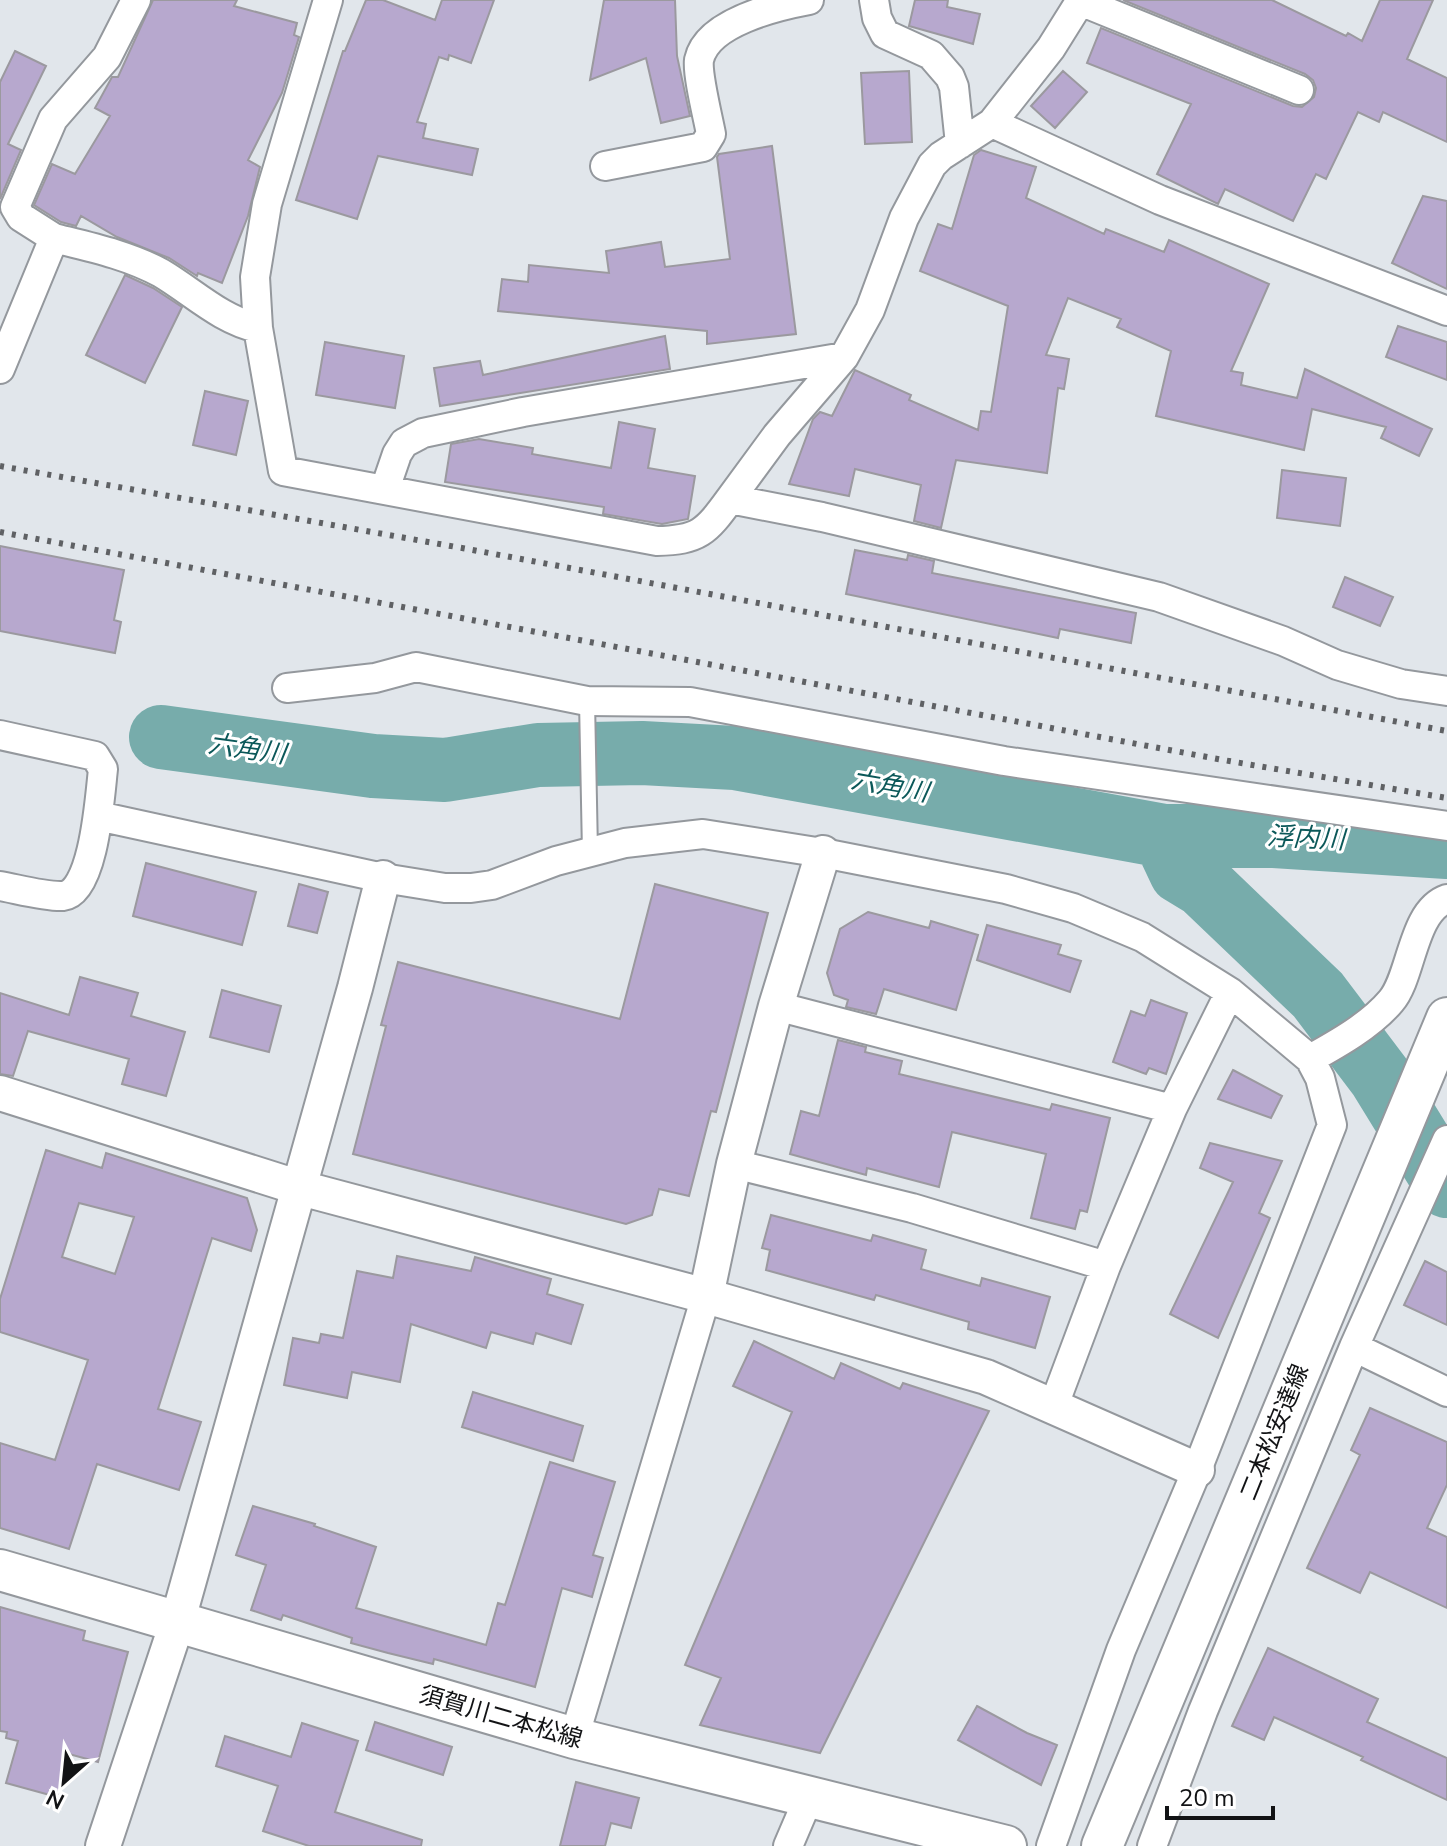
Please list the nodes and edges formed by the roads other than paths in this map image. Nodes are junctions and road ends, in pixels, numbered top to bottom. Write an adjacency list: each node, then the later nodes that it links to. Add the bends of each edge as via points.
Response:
1 (136, 0): 10 (street, via 107,57 53,119 15,207 21,217)
2 (328, 0): 12 (street, via 267,204 255,277)
3 (809, 0): 9 (street, via 771,7 707,43 699,62 711,134 703,147)
4 (874, 0): 8 (street, via 885,34 931,55 950,77)
5 (1080, 1): 6 (street); 7 (street)
6 (1299, 90)
7 (992, 123): 8 (street); 11 (street, via 1160,200)
8 (960, 144): 13 (street, via 941,156 921,181 870,310)
9 (605, 166)
10 (54, 238): 12 (street, via 108,251 159,272 237,323); 14 (street)
11 (1447, 311)
12 (258, 328): 15 (street, via 283,471)
13 (844, 357): 15 (street, via 423,433 404,443); 16 (street)
14 (0, 369)
15 (385, 489): 16 (street, via 657,541 686,540 710,526)
16 (730, 499): 18 (street, via 1159,597 1337,665)
17 (287, 688): 19 (street, via 375,678 416,667)
18 (1447, 691)
19 (588, 709): 22 (street, via 690,702 1004,761); 23 (lane)
20 (0, 735): 21 (street, via 95,756 103,769)
21 (98, 816): 25 (street); 26 (street, via 85,878 77,889 65,896)
22 (1447, 826)
23 (590, 852): 24 (street, via 703,834); 25 (street, via 471,888)
24 (823, 853): 28 (street, via 1006,889 1073,908 1142,937); 29 (street)
25 (383, 878): 36 (street)
26 (0, 886)
27 (1447, 899): 31 (street, via 1421,927 1393,999 1371,1020)
28 (1230, 992): 31 (street); 33 (street)
29 (776, 1006): 33 (street); 35 (street)
30 (1447, 1018): 51 (main road, 二本松安達線)
31 (1314, 1056): 42 (street, via 1332,1125)
32 (0, 1093): 36 (street)
33 (1172, 1109): 37 (street)
34 (1447, 1140): 39 (street)
35 (734, 1164): 37 (street, via 912,1208); 38 (street)
36 (297, 1187): 38 (street); 44 (street)
37 (1106, 1266): 41 (street)
38 (706, 1296): 41 (street, via 986,1377); 45 (street)
39 (1354, 1347): 40 (street); 52 (street)
40 (1447, 1392)
41 (1054, 1405): 42 (street)
42 (1197, 1470): 50 (street, via 1121,1650)
43 (0, 1570): 44 (main road, 須賀川二本松線)
44 (177, 1623): 45 (main road, 須賀川二本松線); 47 (street)
45 (574, 1738): 46 (main road, 須賀川二本松線)
46 (809, 1797): 48 (street); 49 (main road, 須賀川二本松線)
47 (103, 1846)
48 (788, 1846)
49 (1006, 1846)
50 (1051, 1846)
51 (1102, 1846)
52 (1152, 1846)

